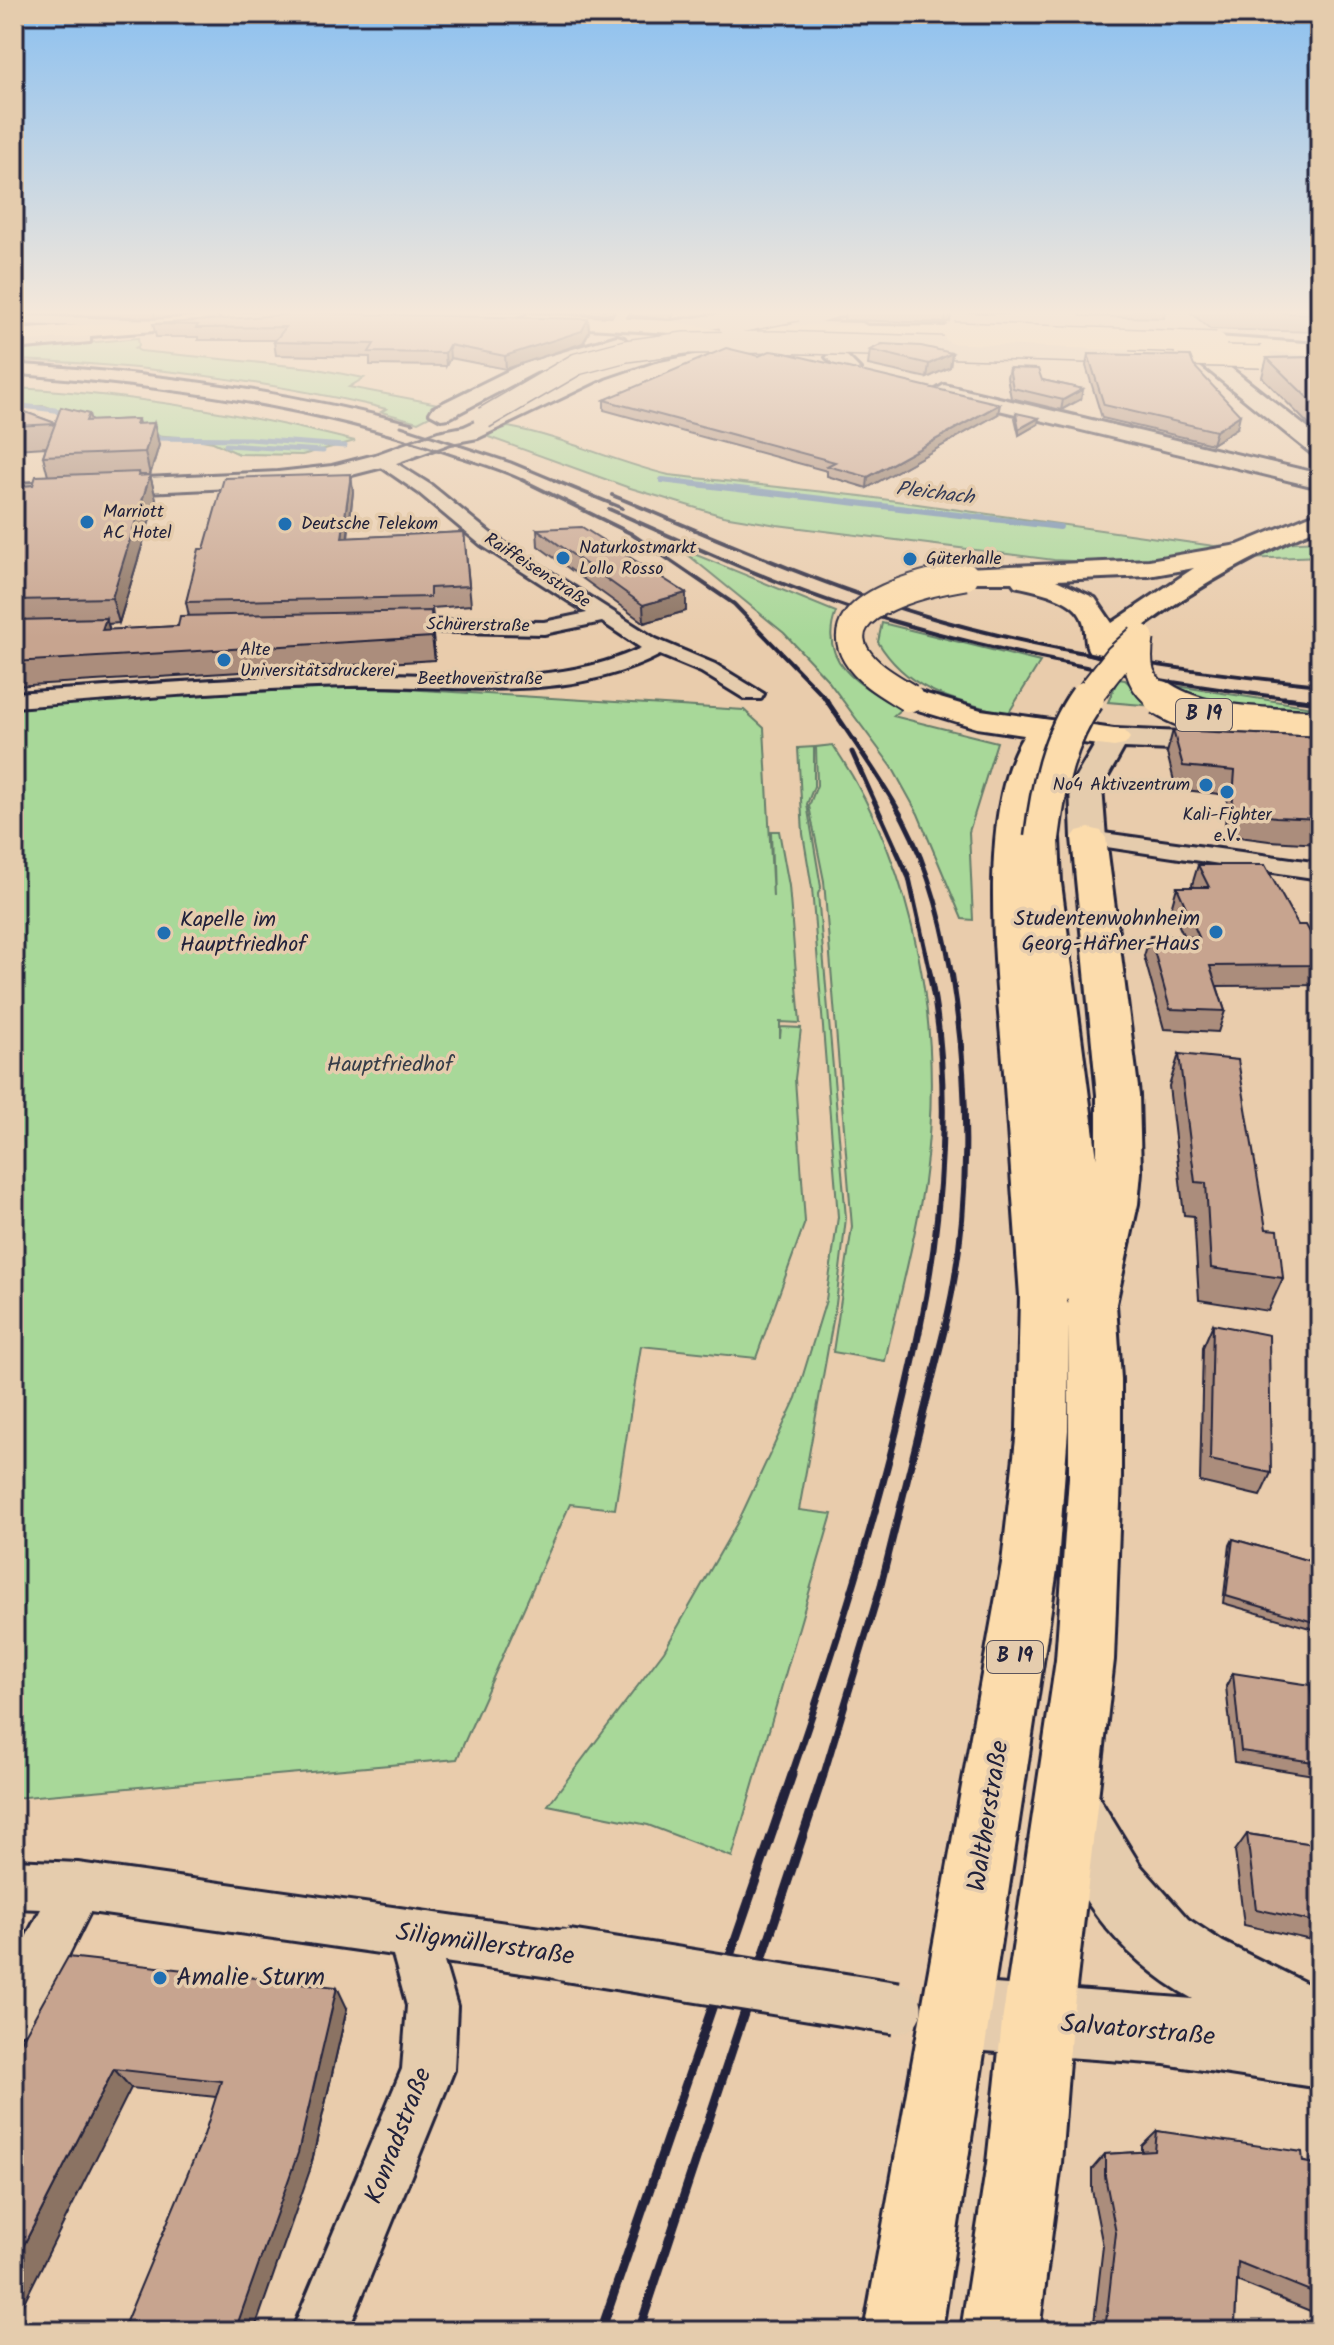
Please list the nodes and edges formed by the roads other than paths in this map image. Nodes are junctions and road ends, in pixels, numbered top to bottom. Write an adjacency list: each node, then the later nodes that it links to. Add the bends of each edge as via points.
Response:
1 (431, 419): 8 (street)
2 (466, 419): 8 (street)
3 (499, 419): 8 (street, via 470,433)
4 (1062, 419): 11 (street)
5 (1272, 419): 9 (street)
6 (1285, 419): 10 (street)
7 (1297, 419): 10 (street)
8 (439, 432): 12 (street); 14 (street, via 322,464)
9 (1296, 443): 11 (street, via 1285,451); 13 (street, via 1293,460 1298,470)
10 (1320, 446)
11 (1226, 459): 13 (street)
12 (383, 460): 14 (street, via 307,476); 20 (street, Raiffeisenstraße, via 488,541)
13 (1312, 476)
14 (216, 481): 15 (street)
15 (14, 491)
16 (1320, 518): 18 (main road, B 19)
17 (1320, 532): 22 (main road, B 19, via 1206,588)
18 (1237, 553): 19 (main road, via 1149,568); 24 (main road, B 19, via 1172,591)
19 (965, 576): 24 (main road, via 1013,578 1069,595 1094,614); 28 (main road, bridge, via 894,591 870,605 855,623 852,642 860,661 879,681 909,698 977,719)
20 (605, 615): 21 (street, Schürerstraße, via 544,628); 23 (street, Raiffeisenstraße)
21 (365, 626)
22 (1140, 638): 27 (main road, B 19, bridge, via 1138,674 1169,702 1219,719); 30 (main road, B 19, bridge, via 1107,669 1074,717)
23 (651, 647): 25 (street, Raiffeisenstraße, via 708,668); 26 (street, Beethovenstraße, via 612,671 571,678 354,679)
24 (1100, 647): 30 (main road, B 19, via 1057,699 1021,781 1014,816)
25 (753, 694)
26 (14, 700)
27 (1320, 728)
28 (1114, 738): 29 (street); 31 (street, via 1086,787)
29 (1320, 747)
30 (1028, 836): 33 (main road, B 19, via 1043,883)
31 (1089, 838): 32 (street); 33 (main road, via 1118,1095 1119,1172 1116,1204)
32 (1320, 871)
33 (1068, 1300): 34 (main road, B 19, via 1096,1379 1085,1660); 39 (main road, Waltherstraße / B 19, via 1046,1384 1043,1468 1030,1563)
34 (1068, 1805): 40 (main road, B 19); 41 (street, via 1128,1902 1171,1946)
35 (14, 1884): 36 (street, Siligmüllerstraße)
36 (78, 1887): 37 (street, Siligmüllerstraße); 38 (street)
37 (411, 1935): 39 (street, Siligmüllerstraße, bridge); 43 (street, Konradstraße, via 432,2006 428,2070)
38 (14, 2011)
39 (926, 2012): 40 (street, Salvatorstraße); 44 (main road, Waltherstraße / B 19)
40 (1037, 2022): 42 (street, Salvatorstraße, via 1164,2029); 45 (main road, B 19)
41 (1320, 2027)
42 (1320, 2053)
43 (320, 2331)
44 (903, 2331)
45 (1000, 2331)

